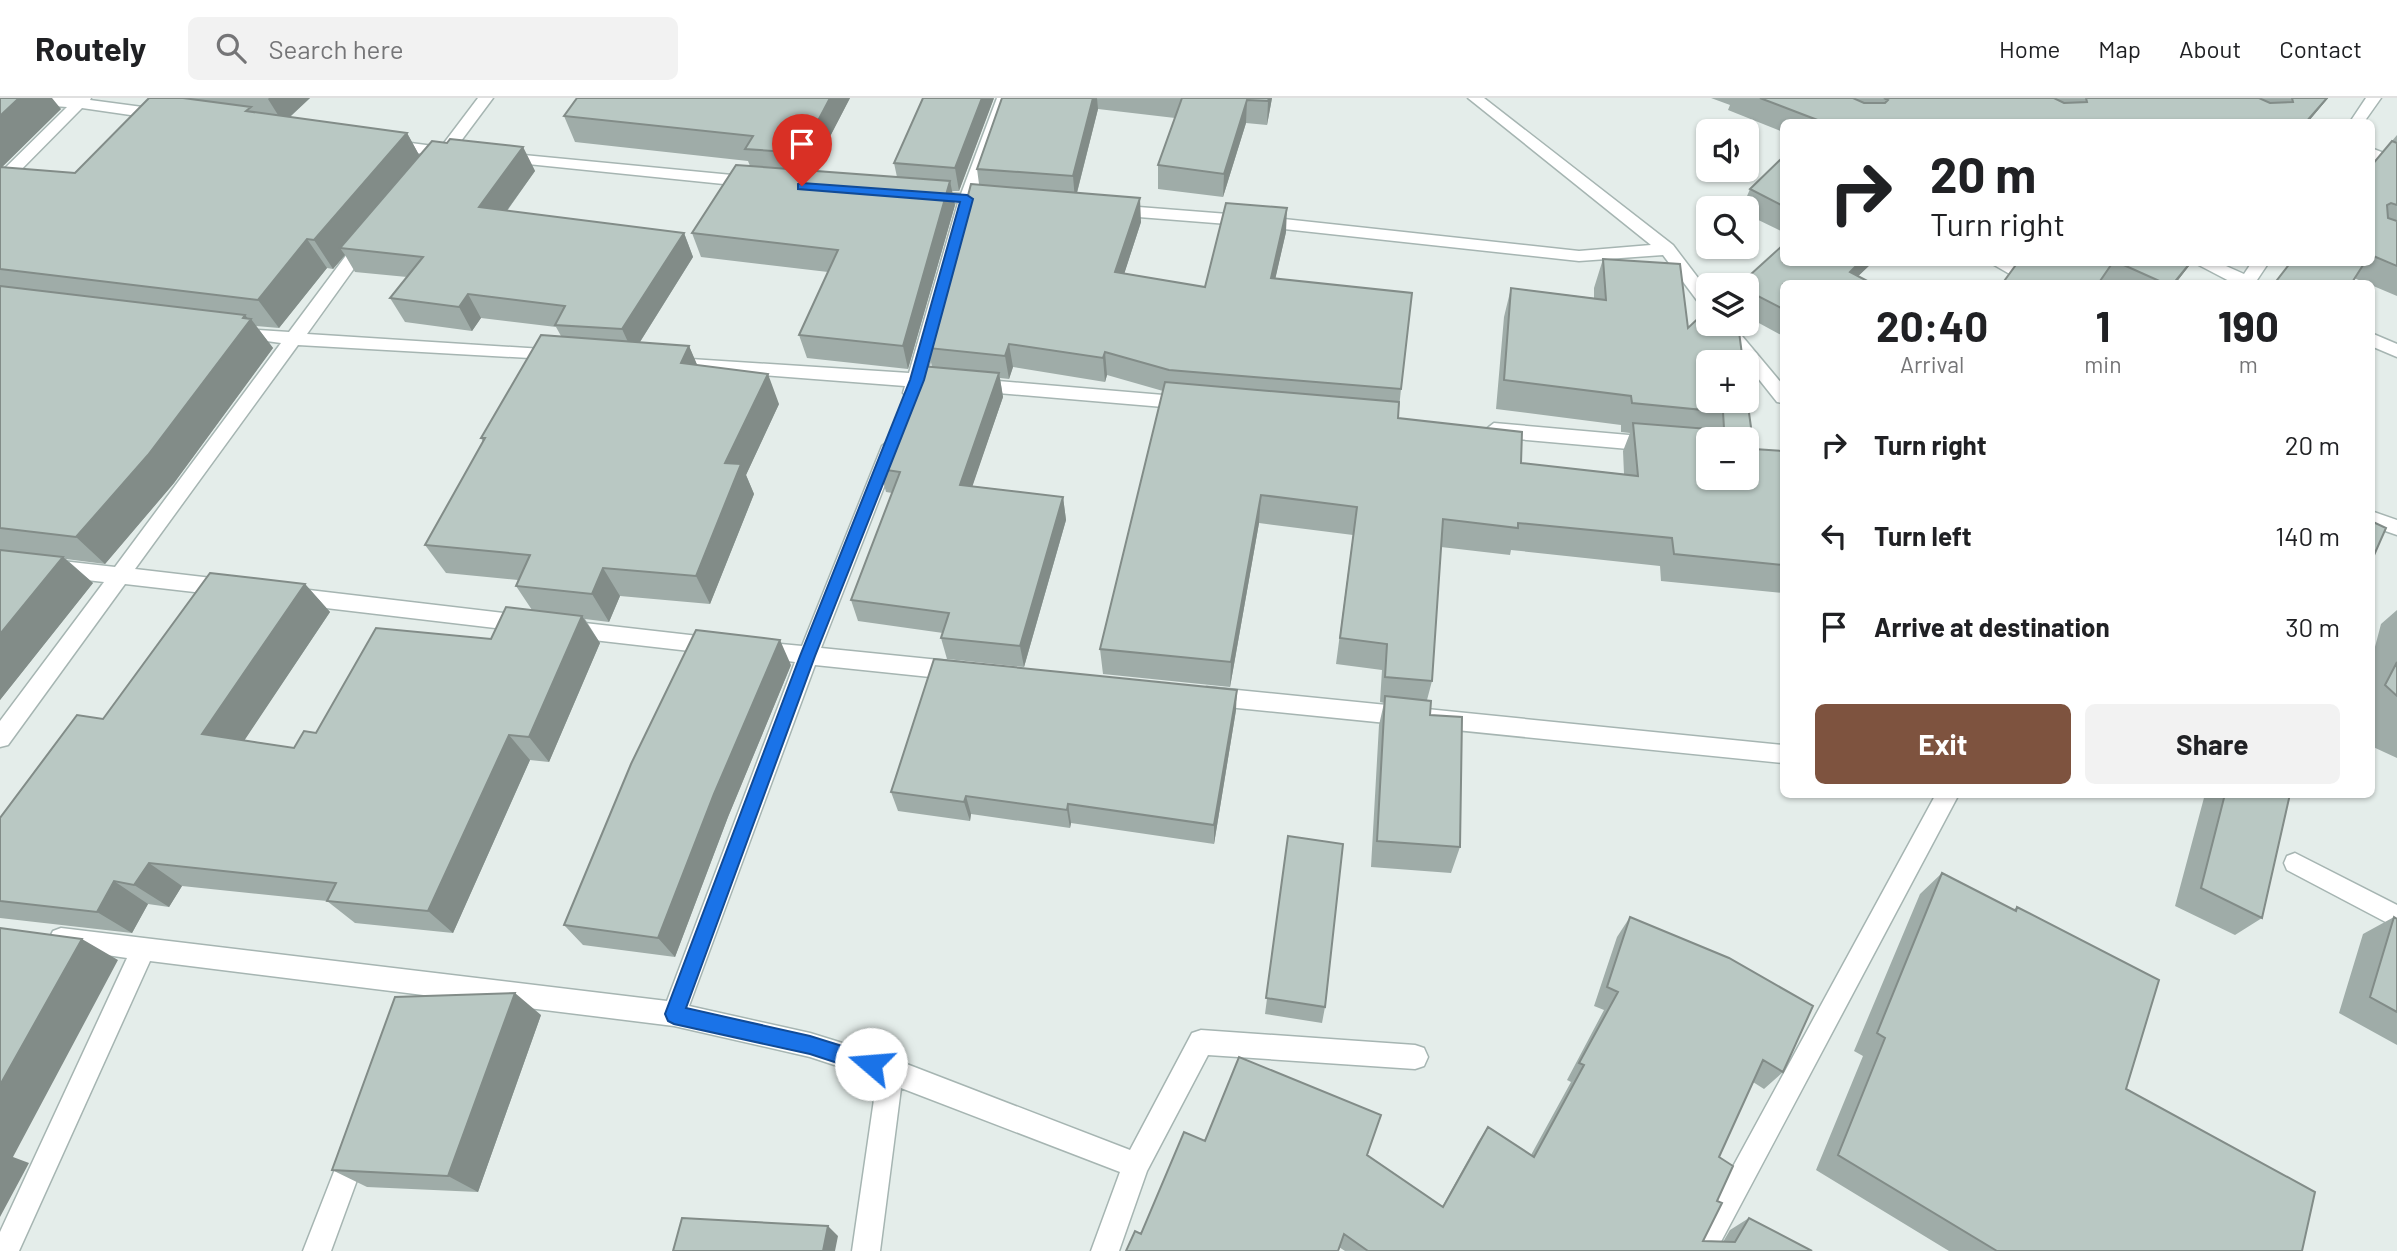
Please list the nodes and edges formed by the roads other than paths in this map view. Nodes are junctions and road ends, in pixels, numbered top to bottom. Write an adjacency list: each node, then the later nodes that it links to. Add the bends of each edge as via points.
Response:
1 (0, 98): 6 (street)
2 (486, 98): 10 (street)
3 (1004, 98): 17 (street)
4 (1475, 98): 21 (street)
5 (2374, 98): 8 (street)
6 (81, 101): 7 (street); 14 (street)
7 (187, 118)
8 (2359, 119)
9 (378, 144): 10 (street)
10 (446, 153): 13 (street); 15 (street)
11 (2375, 155): 12 (street)
12 (2397, 163)
13 (428, 172)
14 (0, 182)
15 (775, 184)
16 (912, 195): 17 (street)
17 (967, 199): 18 (street); 34 (street)
18 (1007, 202)
19 (1103, 209): 21 (street, via 1579,256)
20 (375, 229): 29 (street)
21 (1667, 249): 26 (street)
22 (2005, 266): 24 (street)
23 (2210, 266): 25 (street)
24 (2034, 280)
25 (2241, 280)
26 (1696, 287)
27 (214, 329): 29 (street)
28 (1734, 336): 35 (street)
29 (295, 339): 32 (street); 42 (street)
30 (2375, 341): 31 (street)
31 (2397, 351)
32 (571, 357)
33 (654, 363): 34 (street)
34 (917, 380): 36 (street); 43 (street)
35 (1780, 393)
36 (1209, 405)
37 (1472, 428): 38 (street)
38 (1696, 448)
39 (2375, 520): 40 (street)
40 (2397, 528)
41 (0, 562): 42 (street)
42 (118, 574): 43 (street); 46 (street)
43 (807, 656): 44 (street); 55 (street)
44 (986, 674)
45 (1192, 694): 47 (street)
46 (0, 738)
47 (1780, 754)
48 (1946, 798): 64 (street)
49 (2295, 863): 50 (street)
50 (2397, 917)
51 (39, 936): 52 (street)
52 (143, 950): 53 (street); 60 (street)
53 (417, 984): 54 (street); 55 (street)
54 (407, 1009)
55 (674, 1014): 57 (street, via 810,1045)
56 (1415, 1057): 59 (street, via 1201,1042)
57 (891, 1070): 59 (street); 62 (street)
58 (365, 1124): 61 (street)
59 (1136, 1165): 63 (street)
60 (5, 1251)
61 (317, 1251)
62 (866, 1251)
63 (1105, 1251)
64 (1701, 1251)

